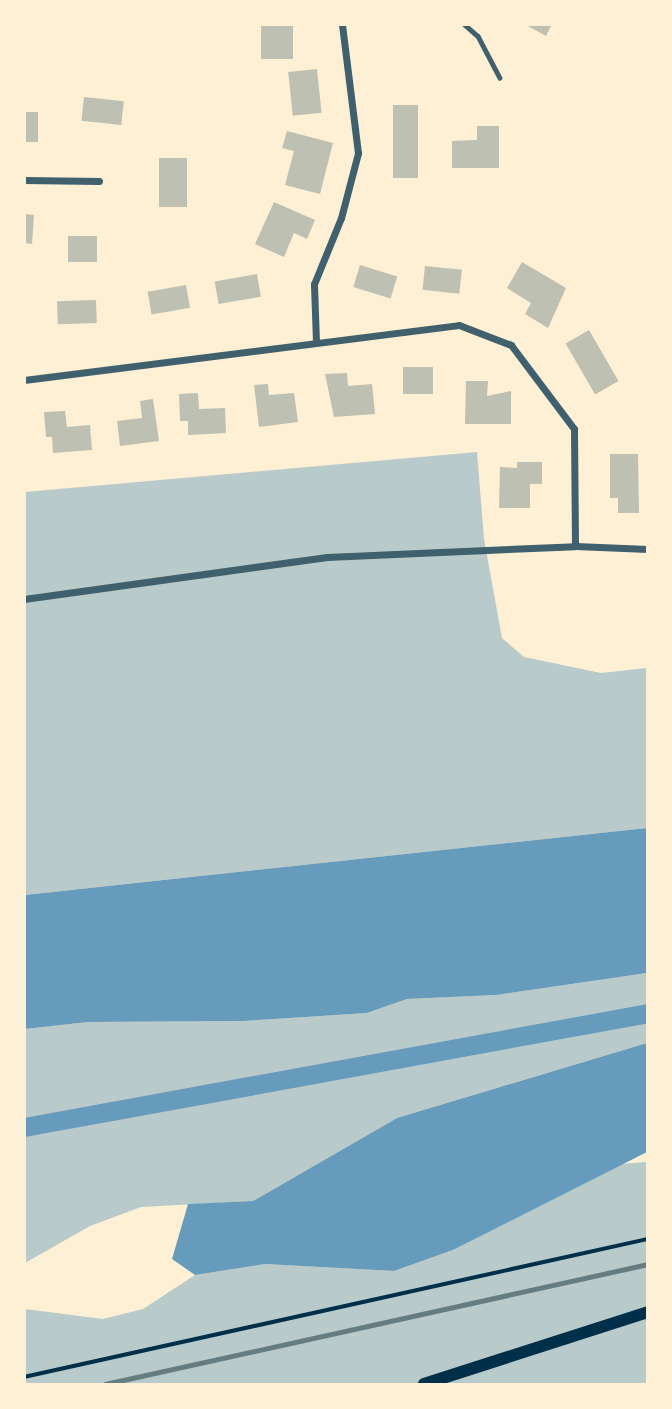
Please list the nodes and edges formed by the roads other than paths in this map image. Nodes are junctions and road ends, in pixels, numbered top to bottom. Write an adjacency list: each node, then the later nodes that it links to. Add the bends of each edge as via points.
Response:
1 (342, 24): 6 (street, via 358,153 341,218 314,284)
2 (464, 24): 3 (lane, via 478,36)
3 (500, 78)
4 (24, 180): 5 (street)
5 (99, 181)
6 (316, 342): 7 (street); 8 (street, via 460,324 511,345 574,429)
7 (24, 380)
8 (575, 546): 9 (street); 10 (street, via 327,557)
9 (648, 549)
10 (24, 599)
11 (648, 1312): 12 (main road)
12 (424, 1384)

